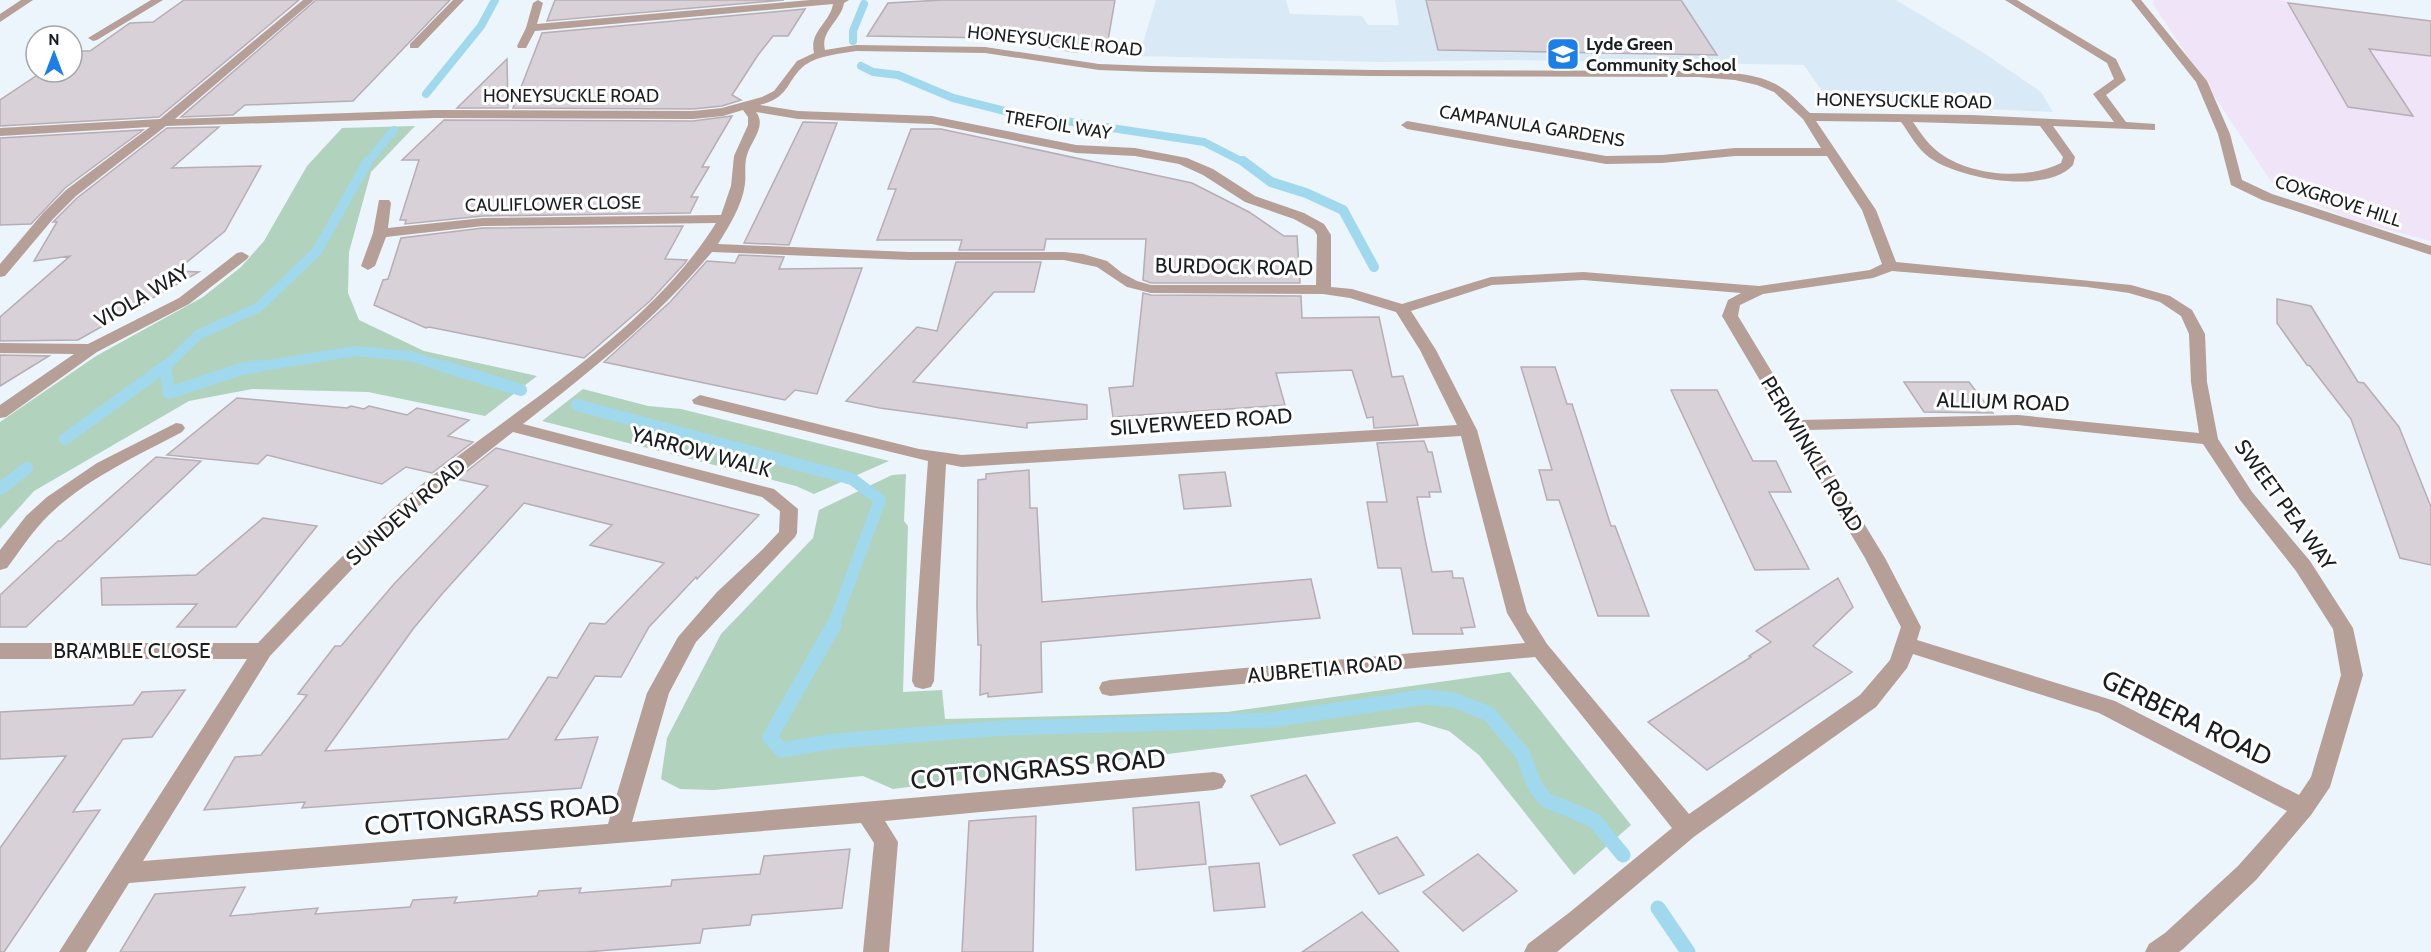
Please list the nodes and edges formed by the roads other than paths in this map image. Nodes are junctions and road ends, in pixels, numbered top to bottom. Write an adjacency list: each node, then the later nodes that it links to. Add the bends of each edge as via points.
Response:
1 (28, 0): 10 (street)
2 (158, 0): 12 (street)
3 (309, 0): 19 (street)
4 (459, 0): 13 (street)
5 (839, 0): 6 (street); 11 (street); 15 (street, via 836,17 821,31 817,45)
6 (844, 0)
7 (2010, 0): 22 (street, via 2112,62 2120,80 2099,94)
8 (2136, 0): 30 (street, COXGROVE HILL, via 2201,81 2224,134 2236,182 2267,197)
9 (538, 3): 11 (street)
10 (0, 19)
11 (531, 28): 14 (street)
12 (93, 38)
13 (414, 46)
14 (522, 46)
15 (820, 54): 16 (street, HONEYSUCKLE ROAD, via 801,63 778,93); 17 (street, HONEYSUCKLE ROAD, via 856,48 964,49 1099,67 1151,69 1699,74 1760,82 1778,90)
16 (747, 107): 19 (street, HONEYSUCKLE ROAD, via 693,115 435,114); 27 (street, SUNDEW ROAD, via 754,125 740,156 738,186); 35 (street, TREFOIL WAY, via 798,115 932,120 1076,149 1135,152 1182,161 1208,172 1250,199 1319,227 1324,235)
17 (1807, 117): 18 (street, HONEYSUCKLE ROAD); 25 (street)
18 (1905, 119): 20 (street, HONEYSUCKLE ROAD); 20 (street, via 1933,154 1949,164 1990,175 2017,177 2058,172 2067,165 2068,157)
19 (162, 123): 24 (street, HONEYSUCKLE ROAD); 34 (street, via 71,193)
20 (2044, 123): 22 (street, HONEYSUCKLE ROAD)
21 (1407, 125): 25 (street, CAMPANULA GARDENS, via 1606,160 1735,152)
22 (2122, 126): 23 (street, HONEYSUCKLE ROAD)
23 (2151, 127)
24 (0, 132)
25 (1832, 152): 33 (street, via 1869,210)
26 (384, 202): 28 (street)
27 (726, 219): 28 (street, CAULIFLOWER CLOSE, via 483,222); 29 (street, SUNDEW ROAD)
28 (380, 233): 32 (street)
29 (708, 249): 35 (street, BURDOCK ROAD, via 909,256 1064,256 1102,264 1132,284 1151,289); 43 (street, SUNDEW ROAD, via 672,290 608,349)
30 (2431, 251)
31 (242, 256): 39 (street, VIOLA WAY, via 184,301)
32 (368, 266)
33 (1890, 266): 36 (street, PERIWINKLE ROAD, via 1873,274); 46 (street, SWEET PEA WAY, via 2087,283 2165,298 2187,313 2197,334 2199,382)
34 (0, 273)
35 (1323, 290): 37 (street, BURDOCK ROAD)
36 (1759, 290): 37 (street, via 1659,280 1560,277 1491,281); 42 (street, PERIWINKLE ROAD, via 1733,303 1730,316)
37 (1402, 309): 45 (street, via 1428,350)
38 (0, 348): 39 (street, VIOLA WAY)
39 (91, 349): 41 (street, VIOLA WAY)
40 (700, 400): 47 (street, SILVERWEED ROAD)
41 (0, 413)
42 (1795, 425): 46 (street, ALLIUM ROAD, via 2018,420); 49 (street, PERIWINKLE ROAD, via 1875,558 1911,627)
43 (509, 426): 52 (street, SUNDEW ROAD, via 411,503 346,563); 59 (street, YARROW WALK, via 768,493 789,509 788,533 688,638 658,693)
44 (176, 428): 48 (street, via 63,493 37,517)
45 (1468, 430): 47 (street, SILVERWEED ROAD, via 962,461); 50 (street, via 1516,612)
46 (2209, 439): 56 (street, SWEET PEA WAY, via 2246,496 2303,566 2343,628 2352,675 2322,780)
47 (937, 459): 53 (street)
48 (0, 563)
49 (1906, 644): 56 (street, GERBERA ROAD, via 2107,707); 58 (street, PERIWINKLE ROAD, via 1900,663 1868,701)
50 (1540, 649): 54 (street, AUBRETIA ROAD); 58 (street)
51 (0, 651): 52 (street, BRAMBLE CLOSE)
52 (263, 651): 60 (street, SUNDEW ROAD)
53 (923, 681)
54 (1110, 688)
55 (1214, 781): 57 (street, COTTONGRASS ROAD)
56 (2303, 808): 64 (street, SWEET PEA WAY, via 2247,873 2175,941)
57 (867, 813): 59 (street, COTTONGRASS ROAD); 62 (street, via 886,842)
58 (1687, 829): 63 (street)
59 (617, 833): 60 (street, COTTONGRASS ROAD)
60 (122, 873): 61 (street, SUNDEW ROAD)
61 (72, 952)
62 (876, 952)
63 (1538, 952)
64 (2158, 952)

